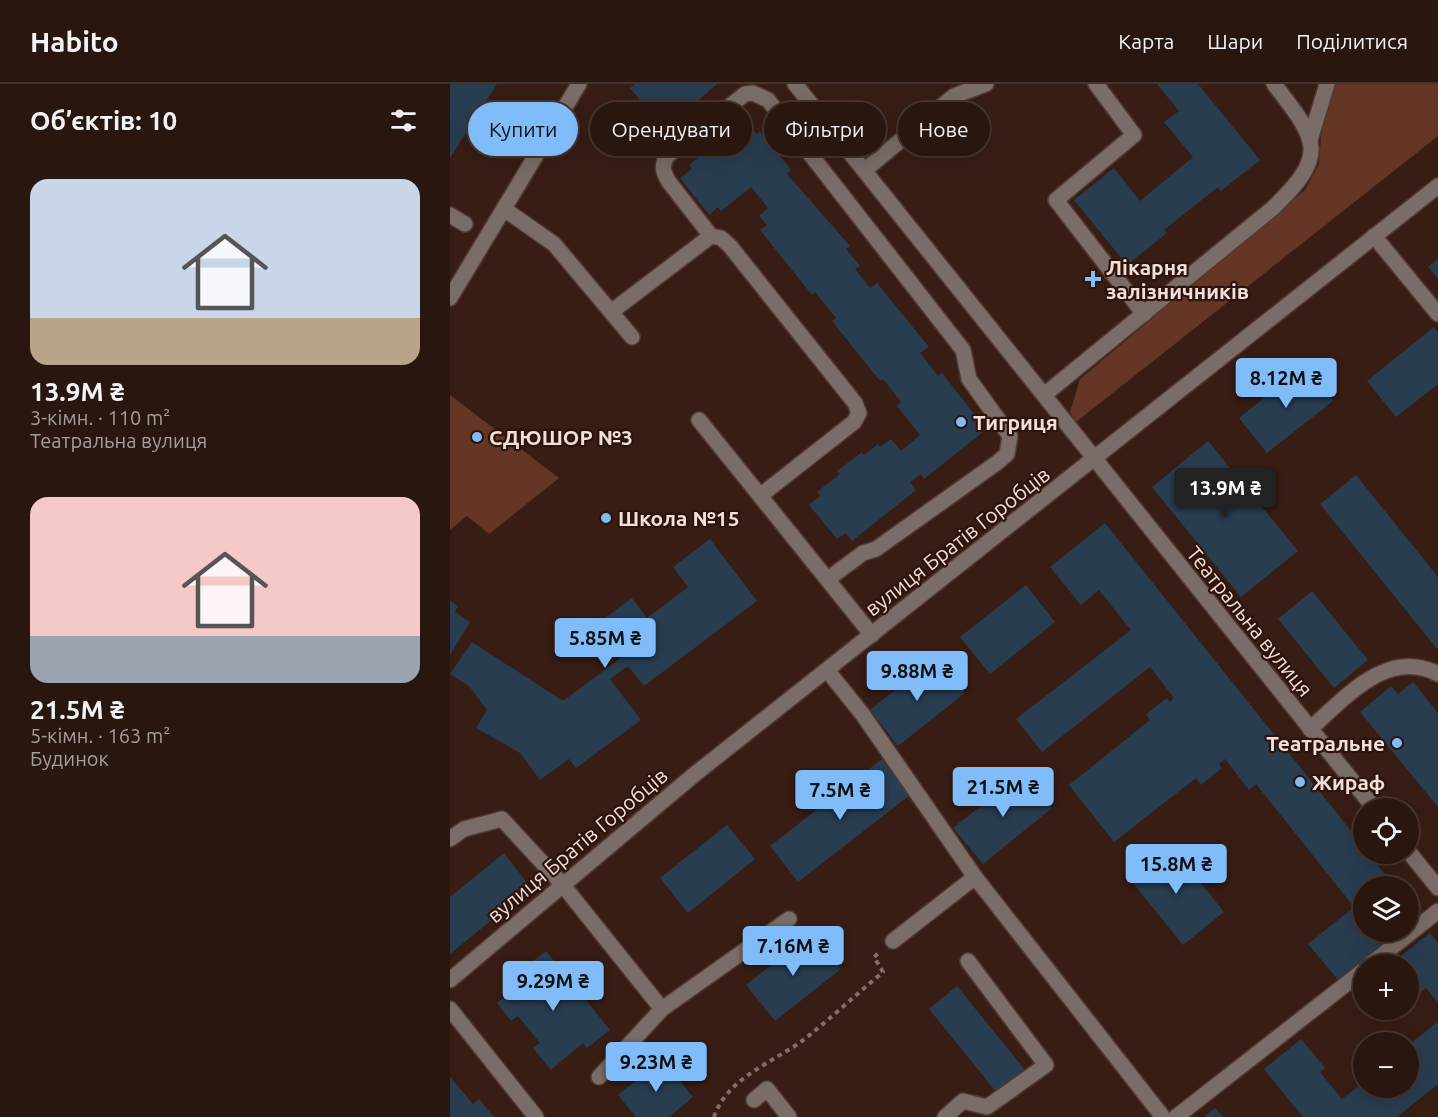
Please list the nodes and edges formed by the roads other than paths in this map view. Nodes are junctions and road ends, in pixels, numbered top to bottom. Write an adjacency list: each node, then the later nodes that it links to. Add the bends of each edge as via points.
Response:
1 (579, 84): 11 (street)
2 (795, 84): 9 (street, Театральна вулиця)
3 (986, 84): 7 (street)
4 (1096, 84): 18 (street, via 1134,135 1056,200)
5 (1274, 84): 8 (street, via 1300,117)
6 (1327, 84): 8 (street)
7 (951, 90): 9 (street)
8 (1310, 140): 18 (street, via 1312,157 1307,170 1286,195)
9 (865, 170): 21 (street, Театральна вулиця)
10 (1438, 186): 15 (street, вулиця Братів Горобців)
11 (504, 209): 16 (street); 17 (street, via 554,244)
12 (450, 215): 13 (street)
13 (465, 224)
14 (711, 236): 17 (street); 24 (street, via 730,246 859,413 854,422); 25 (street, via 669,182 663,162 745,94 760,95 768,100 963,350 969,379 1010,436 1007,454 998,462)
15 (1374, 236): 19 (street); 23 (street, вулиця Братів Горобців)
16 (450, 298)
17 (611, 312): 20 (street)
18 (1144, 314): 21 (street)
19 (1438, 314)
20 (632, 337)
21 (1044, 395): 23 (street, Театральна вулиця)
22 (699, 420): 24 (street)
23 (1094, 459): 26 (street, вулиця Братів Горобців); 29 (street, Театральна вулиця)
24 (761, 495): 25 (street)
25 (828, 579): 26 (street)
26 (872, 635): 27 (street, вулиця Братів Горобців)
27 (828, 670): 33 (street); 34 (street, вулиця Братів Горобців)
28 (1438, 674): 29 (street, via 1405,665 1384,669)
29 (1310, 729): 30 (street, Театральна вулиця)
30 (1366, 798)
31 (450, 839): 34 (street, via 464,829 502,819)
32 (1419, 864): 35 (street)
33 (975, 877): 38 (street); 50 (street)
34 (562, 884): 42 (street, вулиця Братів Горобців); 44 (street)
35 (1438, 888)
36 (1438, 911): 39 (street)
37 (789, 919): 44 (street)
38 (893, 941)
39 (1384, 954)
40 (968, 962): 49 (street, via 1046,1065 987,1107 963,1101)
41 (1353, 979): 51 (street)
42 (450, 980)
43 (450, 1009): 47 (street)
44 (662, 1009): 45 (street)
45 (598, 1077)
46 (754, 1100): 48 (street, via 767,1089)
47 (536, 1117)
48 (789, 1117)
49 (945, 1117)
50 (1163, 1117)
51 (1176, 1117)

